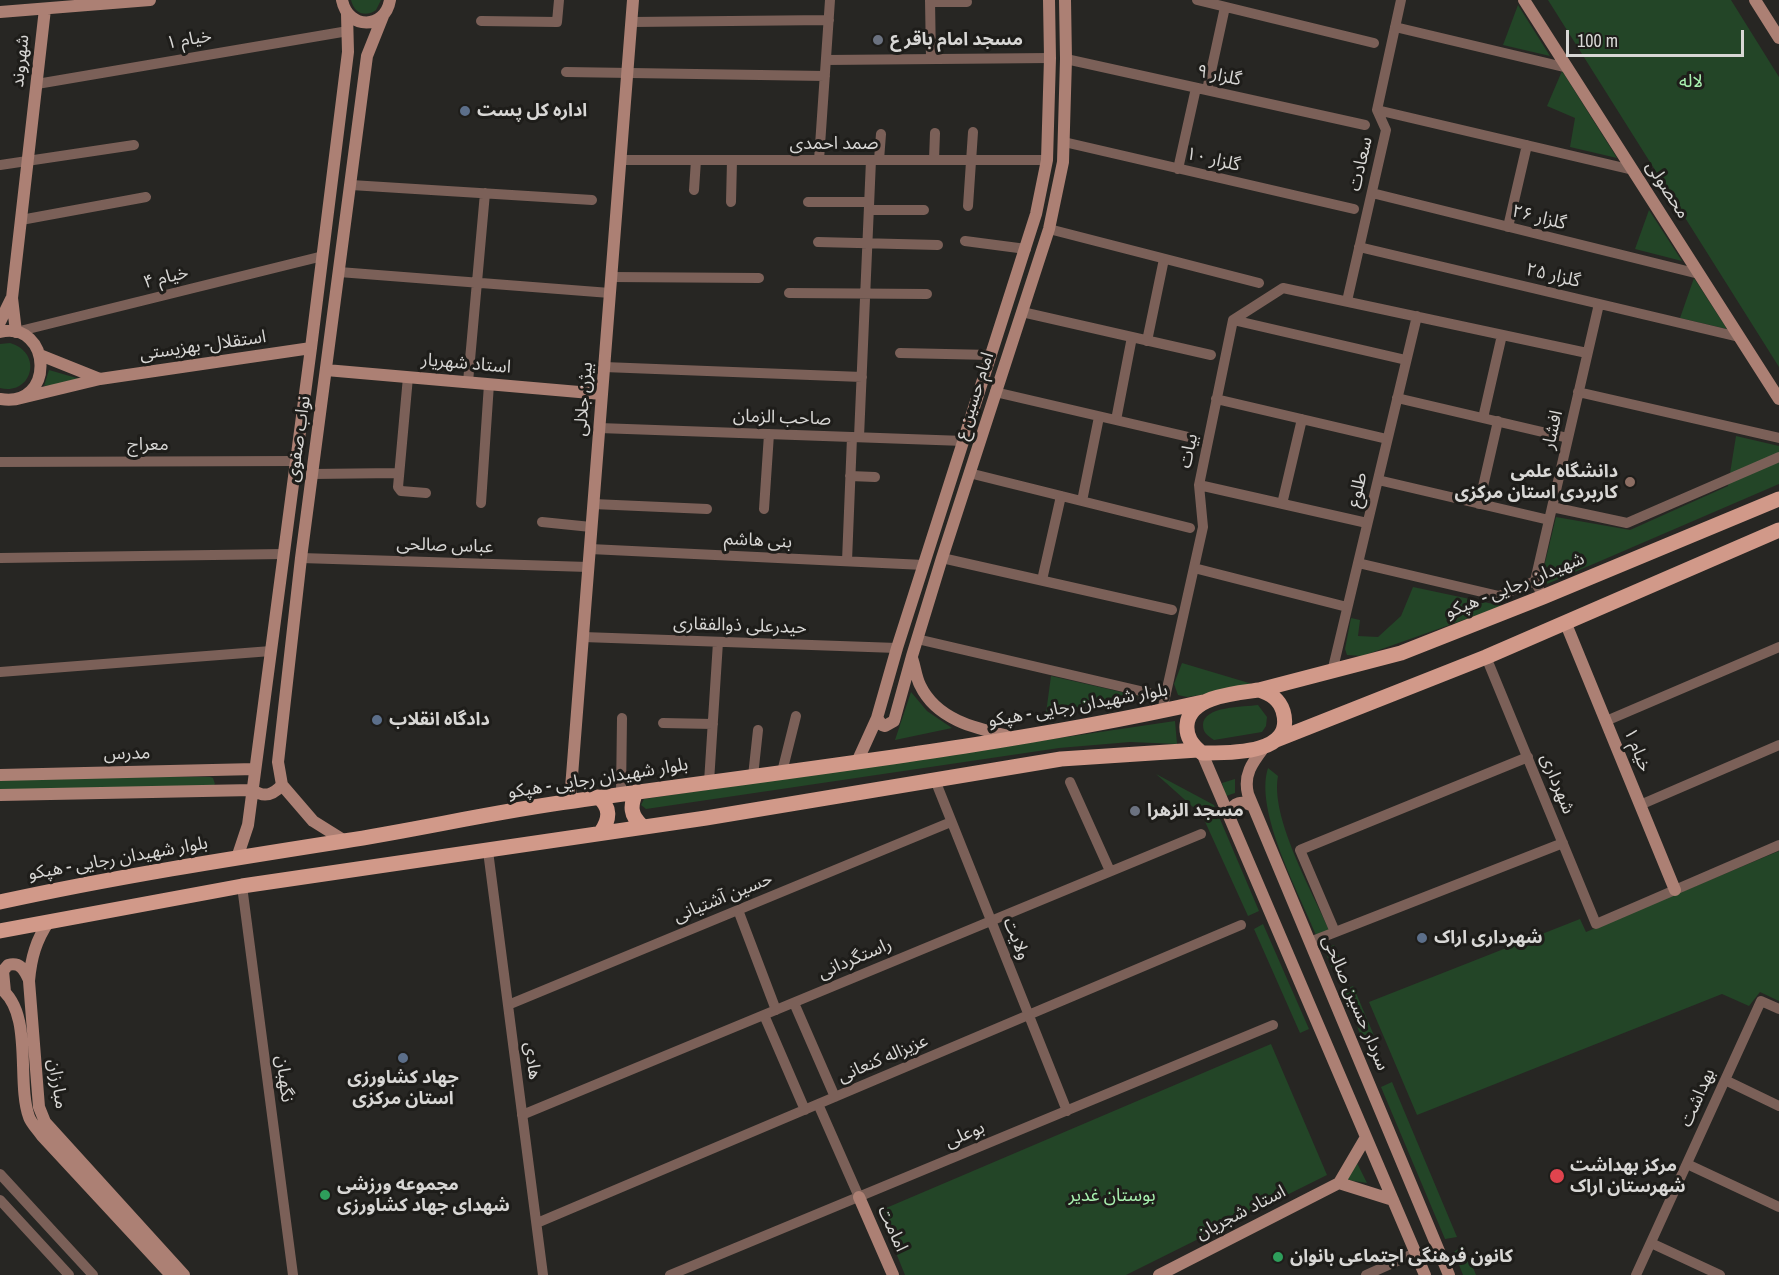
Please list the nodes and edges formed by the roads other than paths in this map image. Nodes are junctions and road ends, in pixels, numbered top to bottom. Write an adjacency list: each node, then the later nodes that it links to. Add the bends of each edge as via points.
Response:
1 (150, 0): 11 (street)
2 (559, 0): 19 (street, via 557,22)
3 (633, 0): 21 (street, بیژن جلالی)
4 (830, 0): 20 (street)
5 (1049, 0): 28 (street, امام حسین ع)
6 (1065, 0): 30 (street, امام حسین ع)
7 (1197, 0): 15 (street)
8 (1401, 0): 22 (street, سعادت)
9 (1524, 0): 32 (street, محصولی)
10 (1755, 0): 24 (street)
11 (114, 1): 17 (street)
12 (930, 1): 13 (street); 29 (street)
13 (967, 2)
14 (342, 5): 16 (street, via 360,22 369,23); 23 (street, نواب صفوی)
15 (1230, 5): 25 (street); 37 (street)
16 (389, 6): 27 (street, نواب صفوی)
17 (45, 9): 18 (street); 36 (street, شهروند)
18 (0, 12)
19 (481, 21)
20 (829, 21): 21 (street); 31 (street)
21 (632, 22): 34 (street, بیژن جلالی)
22 (1395, 27): 32 (street); 38 (street, سعادت)
23 (348, 32): 26 (street, نواب صفوی); 36 (street, خیام ۱)
24 (1779, 38)
25 (1374, 43)
26 (348, 52): 27 (street, via 360,49); 79 (street, نواب صفوی)
27 (367, 56): 58 (street, نواب صفوی)
28 (1050, 58): 29 (street); 53 (street, امام حسین ع)
29 (931, 59): 31 (street)
30 (1066, 59): 37 (street, گلزار ۹); 43 (street, امام حسین ع)
31 (826, 60): 35 (street)
32 (1568, 68): 57 (street, محصولی)
33 (566, 72): 34 (street)
34 (627, 73): 35 (street); 46 (street, بیژن جلالی)
35 (825, 76): 49 (street)
36 (37, 84): 54 (street, شهروند)
37 (1202, 89): 39 (street, گلزار ۹); 56 (street)
38 (1377, 110): 45 (street); 60 (street, سعادت, via 1386,130)
39 (1365, 125)
40 (973, 132): 52 (street)
41 (935, 133): 51 (street)
42 (881, 134): 50 (street)
43 (1064, 142): 56 (street, گلزار ۱۰); 72 (street, امام حسین ع)
44 (134, 145): 54 (street)
45 (1527, 145): 57 (street); 71 (street)
46 (621, 160): 47 (street, صمد احمدی); 83 (street, بیژن جلالی)
47 (696, 160): 48 (street, صمد احمدی); 59 (street)
48 (732, 160): 49 (street, صمد احمدی); 64 (street)
49 (819, 160): 50 (street, صمد احمدی)
50 (875, 160): 51 (street, صمد احمدی); 66 (street)
51 (934, 160): 52 (street, صمد احمدی)
52 (970, 160): 53 (street, صمد احمدی); 67 (street)
53 (1047, 160): 78 (street, امام حسین ع)
54 (28, 161): 55 (street); 70 (street, شهروند)
55 (0, 165)
56 (1178, 169): 68 (street, گلزار ۱۰)
57 (1633, 170): 82 (street, محصولی)
58 (351, 185): 61 (street); 81 (street, نواب صفوی)
59 (694, 190)
60 (1372, 193): 71 (street, گلزار ۲۶); 77 (street, سعادت)
61 (485, 194): 63 (street); 85 (street)
62 (146, 198): 70 (street)
63 (592, 200)
64 (731, 202)
65 (808, 202): 66 (street)
66 (869, 206): 69 (street); 75 (street)
67 (968, 206)
68 (1354, 209)
69 (924, 210)
70 (21, 220): 91 (street, شهروند)
71 (1508, 227): 82 (street, گلزار ۲۶)
72 (1049, 229): 80 (street); 94 (street, امام حسین ع)
73 (965, 241): 78 (street)
74 (818, 242): 75 (street)
75 (867, 242): 76 (street); 89 (street)
76 (938, 245)
77 (1359, 247): 92 (street, سعادت); 93 (street, گلزار ۲۵)
78 (1026, 249): 108 (street, امام حسین ع)
79 (323, 256): 99 (street, خیام ۴); 104 (street, نواب صفوی)
80 (1164, 259): 86 (street); 103 (street)
81 (339, 272): 85 (street); 112 (street, نواب صفوی)
82 (1699, 274): 102 (street, محصولی)
83 (611, 277): 84 (street); 87 (street, بیژن جلالی)
84 (759, 278)
85 (477, 283): 87 (street); 116 (street)
86 (1259, 284)
87 (610, 292): 111 (street, بیژن جلالی)
88 (789, 293): 89 (street)
89 (865, 294): 90 (street); 114 (street)
90 (927, 294)
91 (12, 297): 97 (street); 99 (street, شهروند)
92 (1347, 301): 95 (street); 96 (street, via 1283,288)
93 (1599, 304): 102 (street, گلزار ۲۵); 106 (street, افشار)
94 (1022, 312): 101 (street); 118 (street, امام حسین ع)
95 (1417, 316): 100 (street); 110 (street, طلوع)
96 (1233, 320): 110 (street); 124 (street, بیات)
97 (0, 322)
98 (0, 333): 99 (street)
99 (16, 333): 107 (street, via 27,337)
100 (1502, 335): 106 (street); 127 (street)
101 (1132, 337): 103 (street); 129 (street)
102 (1739, 337): 125 (street, محصولی)
103 (1147, 341): 109 (street)
104 (311, 348): 115 (street, استقلال- بهزیستی); 140 (street, نواب صفوی)
105 (900, 353): 108 (street)
106 (1587, 353): 119 (street, افشار)
107 (40, 355): 115 (street); 123 (street, via 42,366 35,387)
108 (991, 355): 138 (street, امام حسین ع)
109 (1211, 355)
110 (1406, 360): 121 (street, طلوع)
111 (604, 368): 114 (street); 120 (street, بیژن جلالی)
112 (326, 370): 113 (street, استاد شهریار); 144 (street, نواب صفوی)
113 (408, 377): 116 (street, استاد شهریار); 142 (street)
114 (862, 377): 133 (street)
115 (100, 379): 123 (street, استقلال- بهزیستی)
116 (468, 382): 117 (street, استاد شهریار)
117 (489, 384): 120 (street, استاد شهریار); 153 (street)
118 (995, 392): 126 (street); 143 (street, امام حسین ع)
119 (1578, 392): 135 (street, افشار); 136 (street)
120 (602, 394): 131 (street, بیژن جلالی)
121 (1397, 398): 127 (street); 137 (street, طلوع)
122 (0, 399): 123 (street, استقلال- بهزیستی)
123 (17, 399)
124 (1216, 399): 128 (street); 148 (street, بیات)
125 (1779, 399)
126 (1100, 417): 129 (street); 152 (street)
127 (1483, 418): 130 (street)
128 (1302, 419): 137 (street); 155 (street)
129 (1116, 420): 134 (street)
130 (1498, 422): 135 (street); 156 (street)
131 (599, 428): 132 (street, صاحب الزمان); 154 (street, بیژن جلالی)
132 (769, 434): 133 (street, صاحب الزمان); 159 (street)
133 (856, 437): 138 (street, صاحب الزمان); 145 (street)
134 (1193, 438)
135 (1568, 438): 157 (street, افشار)
136 (1779, 438)
137 (1387, 439): 147 (street, طلوع)
138 (964, 441): 173 (street, امام حسین ع)
139 (1779, 457): 157 (street, via 1628,523)
140 (296, 461): 141 (street, معراج); 167 (street, نواب صفوی)
141 (0, 462)
142 (398, 473): 144 (street); 149 (street, via 398,489)
143 (969, 473): 150 (street); 170 (street, امام حسین ع)
144 (312, 474): 169 (street, نواب صفوی)
145 (850, 476): 146 (street); 171 (street)
146 (875, 477)
147 (1378, 480): 156 (street); 162 (street, طلوع)
148 (1198, 486): 155 (street); 175 (street, بیات, via 1203,527)
149 (426, 493)
150 (1061, 496): 152 (street); 176 (street)
151 (1779, 499): 178 (main road, شهیدان رجایی - هپکو)
152 (1082, 501): 164 (street)
153 (481, 503)
154 (593, 504): 158 (street); 163 (street, بیژن جلالی)
155 (1282, 504): 162 (street)
156 (1479, 504): 160 (street)
157 (1552, 507): 160 (street, افشار)
158 (707, 509)
159 (764, 509)
160 (1549, 520): 177 (street, افشار)
161 (542, 522): 163 (street)
162 (1367, 523): 172 (street, طلوع)
163 (591, 527): 166 (street, بیژن جلالی)
164 (1190, 528)
165 (1779, 530): 181 (main road)
166 (590, 549): 171 (street, بنی هاشم); 174 (street, بیژن جلالی)
167 (284, 554): 168 (street); 187 (street, نواب صفوی)
168 (0, 558)
169 (301, 558): 174 (street, عباس صالحی); 216 (street, نواب صفوی, via 278,762)
170 (942, 558): 176 (street); 183 (street, امام حسین ع)
171 (847, 561): 173 (street, بنی هاشم)
172 (1358, 563): 177 (street, via 1499,596); 179 (street, طلوع)
173 (924, 565): 186 (street, امام حسین ع)
174 (588, 567): 182 (street, بیژن جلالی)
175 (1194, 568): 179 (street); 195 (street, بیات)
176 (1042, 580): 180 (street)
177 (1535, 581): 178 (street)
178 (1543, 597): 191 (main road, شهیدان رجایی - هپکو, via 1401,653)
179 (1347, 607): 191 (street, طلوع)
180 (1172, 610)
181 (1566, 624): 189 (main road); 199 (street, خیام ۱)
182 (583, 637): 184 (street, حیدرعلی ذوالفقاری); 221 (street, بیژن جلالی)
183 (917, 639): 188 (street, امام حسین ع); 193 (street)
184 (718, 642): 186 (street, حیدرعلی ذوالفقاری); 201 (street)
185 (1779, 647): 199 (street)
186 (897, 648): 198 (street, امام حسین ع)
187 (271, 651): 190 (street); 209 (street, نواب صفوی)
188 (912, 657): 198 (street, امام حسین ع, via 894,721 885,726); 203 (street, via 920,685 946,714 968,726)
189 (1486, 657): 204 (main road); 207 (street, شهرداری)
190 (0, 672)
191 (1332, 672): 192 (main road, شهیدان رجایی - هپکو)
192 (1259, 690): 194 (main road); 204 (main road, via 1274,696 1282,710 1284,727)
193 (1149, 693)
194 (1203, 702): 195 (main road, بلوار شهیدان رجایی - هپکو); 206 (main road, via 1188,718 1188,735)
195 (1162, 711): 203 (main road, بلوار شهیدان رجایی - هپکو)
196 (796, 716): 210 (street)
197 (622, 718): 218 (street)
198 (877, 718): 208 (street, امام حسین ع)
199 (1606, 721): 222 (street, خیام ۱)
200 (663, 723): 201 (street)
201 (713, 724): 214 (street)
202 (758, 730): 212 (street)
203 (1017, 738): 208 (main road, بلوار شهیدان رجایی - هپکو)
204 (1270, 743): 206 (main road, via 1233,752); 223 (street, سردار حسین صالحی, via 1252,763 1246,779)
205 (1779, 745): 222 (street)
206 (1200, 751): 213 (main road, via 1060,759); 224 (street)
207 (1528, 757): 230 (street, شهرداری); 243 (street, via 1300,850)
208 (857, 762): 210 (main road, بلوار شهیدان رجایی - هپکو)
209 (255, 770): 211 (street, مدرس); 217 (street, نواب صفوی)
210 (782, 772): 212 (main road, بلوار شهیدان رجایی - هپکو)
211 (0, 775)
212 (753, 776): 214 (main road, بلوار شهیدان رجایی - هپکو)
213 (935, 780): 225 (street, ولایت); 226 (main road)
214 (709, 782): 218 (main road, بلوار شهیدان رجایی - هپکو)
215 (1070, 782): 234 (street)
216 (282, 785): 217 (street, via 270,795); 229 (street, via 313,820)
217 (253, 790): 219 (street); 233 (street, نواب صفوی, via 248,825)
218 (629, 793): 220 (main road, بلوار شهیدان رجایی - هپکو); 226 (main road, via 635,820)
219 (0, 795)
220 (598, 797): 221 (main road, بلوار شهیدان رجایی - هپکو); 227 (main road, via 608,813)
221 (570, 801): 229 (main road, بلوار شهیدان رجایی - هپکو)
222 (1640, 805): 236 (street, خیام ۱)
223 (1253, 806): 224 (street, via 1237,802); 244 (street, سردار حسین صالحی)
224 (1228, 814): 261 (street)
225 (951, 822): 238 (street, حسین آشتیانی); 240 (street, ولایت)
226 (642, 826): 227 (main road)
227 (601, 832): 232 (main road)
228 (1201, 834): 234 (street, راستگردانی)
229 (345, 841): 233 (main road, بلوار شهیدان رجایی - هپکو)
230 (1563, 843): 236 (street, شهرداری, via 1596,924); 243 (street)
231 (1779, 845): 236 (street)
232 (488, 850): 235 (main road); 248 (street, هادی)
233 (237, 858): 237 (main road, بلوار شهیدان رجایی - هپکو)
234 (1110, 872): 240 (street, راستگردانی)
235 (242, 886): 239 (main road); 276 (street, نگهبان)
236 (1675, 890)
237 (0, 902)
238 (738, 910): 248 (street, حسین آشتیانی); 250 (street)
239 (49, 921): 242 (main road); 245 (street, مبارزان, via 31,960)
240 (991, 921): 247 (street, راستگردانی); 252 (street, ولایت)
241 (1241, 926): 252 (street, عزیزاله کنعانی)
242 (0, 931)
243 (1335, 932): 244 (street)
244 (1310, 942): 283 (street, سردار حسین صالحی)
245 (29, 981): 246 (street, via 20,966 8,965 3,971); 275 (street, مبارزان, via 39,1107 45,1122)
246 (3, 990): 274 (street, مبارزان, via 19,1021 29,1117 42,1136)
247 (794, 1003): 250 (street, راستگردانی); 255 (street)
248 (508, 1005): 260 (street, هادی)
249 (1779, 1009): 254 (street, بهداشت, via 1761,1001)
250 (776, 1010): 251 (street, راستگردانی)
251 (764, 1015): 258 (street); 260 (street, راستگردانی)
252 (1029, 1015): 255 (street, عزیزاله کنعانی); 259 (street, ولایت)
253 (1273, 1025): 259 (street, بوعلی)
254 (1725, 1080): 257 (street); 262 (street, بهداشت)
255 (835, 1097): 256 (street, عزیزاله کنعانی)
256 (818, 1104): 258 (street, عزیزاله کنعانی); 265 (street)
257 (1779, 1106)
258 (806, 1110): 269 (street, عزیزاله کنعانی)
259 (1067, 1111): 265 (street, بوعلی)
260 (522, 1115): 269 (street, هادی)
261 (1366, 1137): 264 (street); 267 (street)
262 (1687, 1164): 268 (street); 270 (street, بهداشت)
263 (0, 1174): 273 (street)
264 (1339, 1183): 267 (street); 280 (street, استاد شجریان)
265 (859, 1197): 278 (street, بوعلی); 279 (street, امامت)
266 (0, 1200): 272 (street)
267 (1393, 1200): 271 (street)
268 (1779, 1207)
269 (537, 1223): 277 (street, هادی)
270 (1651, 1243): 284 (street, بهداشت); 285 (street)
271 (1415, 1253): 281 (street); 282 (street)
272 (69, 1275)
273 (93, 1275)
274 (171, 1275)
275 (184, 1275)
276 (293, 1275)
277 (543, 1275)
278 (670, 1275)
279 (893, 1275)
280 (1159, 1275)
281 (1366, 1275)
282 (1425, 1275)
283 (1449, 1275)
284 (1636, 1275)
285 (1720, 1275)

